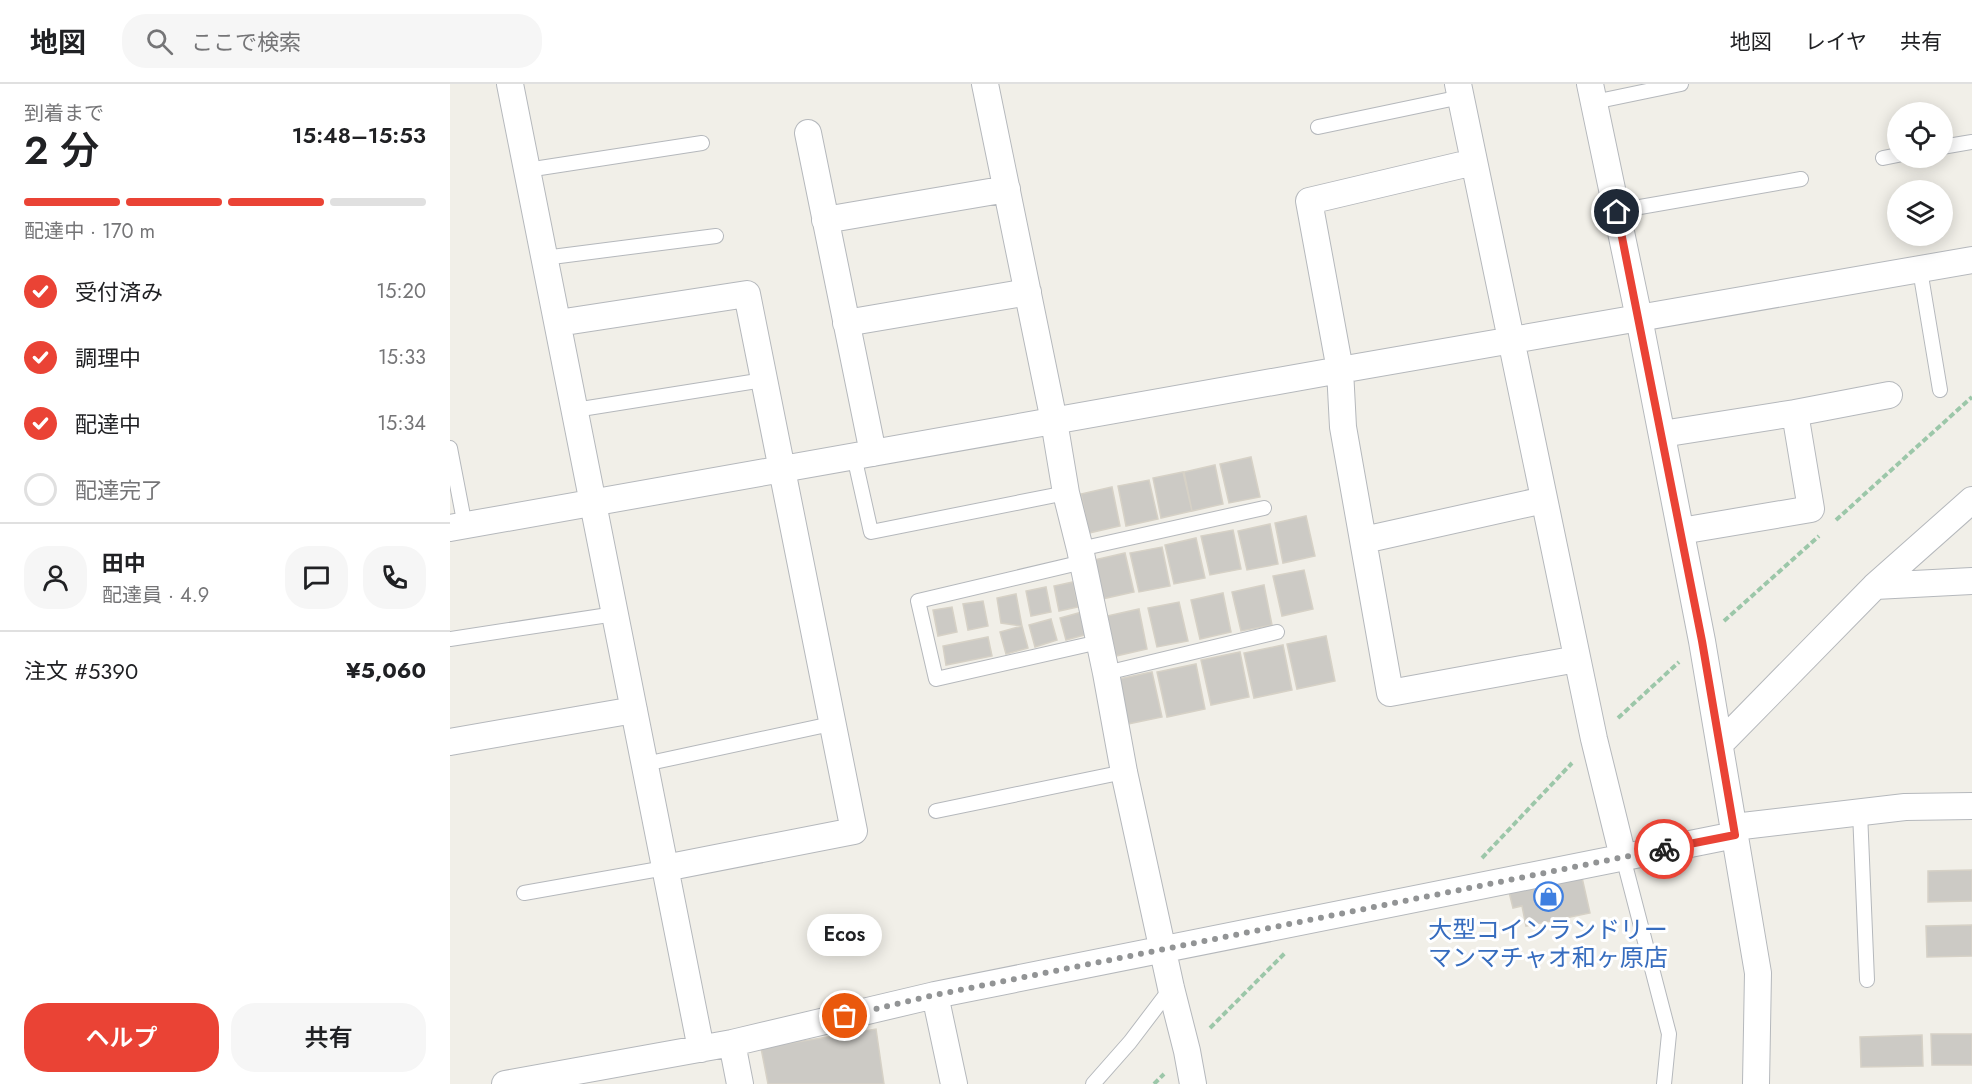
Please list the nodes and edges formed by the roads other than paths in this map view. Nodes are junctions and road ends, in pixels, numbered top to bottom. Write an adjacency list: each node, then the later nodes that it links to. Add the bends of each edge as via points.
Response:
1 (510, 84): 14 (street)
2 (986, 84): 16 (street)
3 (1681, 84): 5 (lane)
4 (1459, 91): 6 (lane); 13 (street)
5 (1592, 93): 17 (street)
6 (1318, 127)
7 (808, 133): 18 (street)
8 (702, 142): 14 (lane)
9 (1972, 142): 10 (lane)
10 (1953, 145)
11 (1887, 157): 12 (lane)
12 (1883, 158)
13 (1474, 162): 27 (street); 28 (street, via 1309,201)
14 (527, 170): 20 (street)
15 (1801, 179): 17 (lane)
16 (1007, 189): 18 (street); 23 (street)
17 (1617, 212): 24 (street)
18 (825, 220): 26 (street)
19 (716, 236): 20 (lane)
20 (544, 258): 25 (street)
21 (1972, 260): 22 (street)
22 (1920, 270): 24 (street); 30 (lane)
23 (1028, 292): 26 (street); 34 (street)
24 (1639, 318): 27 (street); 35 (street)
25 (558, 323): 29 (street, via 747,294); 32 (street)
26 (846, 323): 37 (street)
27 (1511, 341): 28 (street); 40 (street)
28 (1340, 370): 34 (street); 46 (street, via 1343,427)
29 (764, 380): 32 (lane); 38 (street)
30 (1940, 390)
31 (1889, 395): 33 (street)
32 (575, 410): 42 (street)
33 (1795, 413): 35 (street); 45 (street, via 1811,509)
34 (1054, 421): 37 (street); 39 (street)
35 (1662, 434): 45 (street)
36 (450, 448): 44 (lane)
37 (863, 455): 38 (street); 39 (lane, via 872,532)
38 (781, 470): 42 (street); 57 (street)
39 (1066, 493): 47 (street)
40 (1544, 500): 46 (street); 54 (street)
41 (1972, 500): 49 (street)
42 (593, 503): 44 (street); 50 (street)
43 (1264, 508): 47 (lane)
44 (457, 527)
45 (1681, 531): 59 (street)
46 (1364, 540): 54 (street, via 1390,693)
47 (1082, 555): 53 (street); 53 (lane, via 918,601 936,679)
48 (1972, 581): 49 (street)
49 (1875, 586): 59 (street)
50 (615, 614): 52 (lane); 56 (street)
51 (1277, 632): 55 (lane)
52 (450, 639)
53 (1100, 642): 55 (street)
54 (1577, 659): 66 (street)
55 (1106, 673): 61 (street)
56 (634, 710): 58 (street); 60 (street)
57 (831, 724): 60 (lane); 67 (street, via 854,831)
58 (450, 742)
59 (1720, 744): 65 (street)
60 (645, 765): 67 (street)
61 (1124, 772): 63 (lane); 69 (street)
62 (1972, 806): 64 (street)
63 (936, 811)
64 (1860, 812): 65 (street); 70 (lane)
65 (1734, 831): 66 (street); 81 (street, via 1758,974)
66 (1623, 857): 69 (street); 80 (lane, via 1669,1034)
67 (665, 868): 68 (lane); 74 (street)
68 (524, 893)
69 (1163, 950): 71 (street); 72 (street)
70 (1867, 980)
71 (1171, 988): 78 (lane); 79 (street)
72 (935, 995): 73 (street); 77 (street)
73 (732, 1043): 74 (street); 76 (street)
74 (701, 1049): 75 (street)
75 (505, 1084)
76 (740, 1084)
77 (954, 1084)
78 (1092, 1084)
79 (1192, 1084)
80 (1664, 1084)
81 (1756, 1084)

